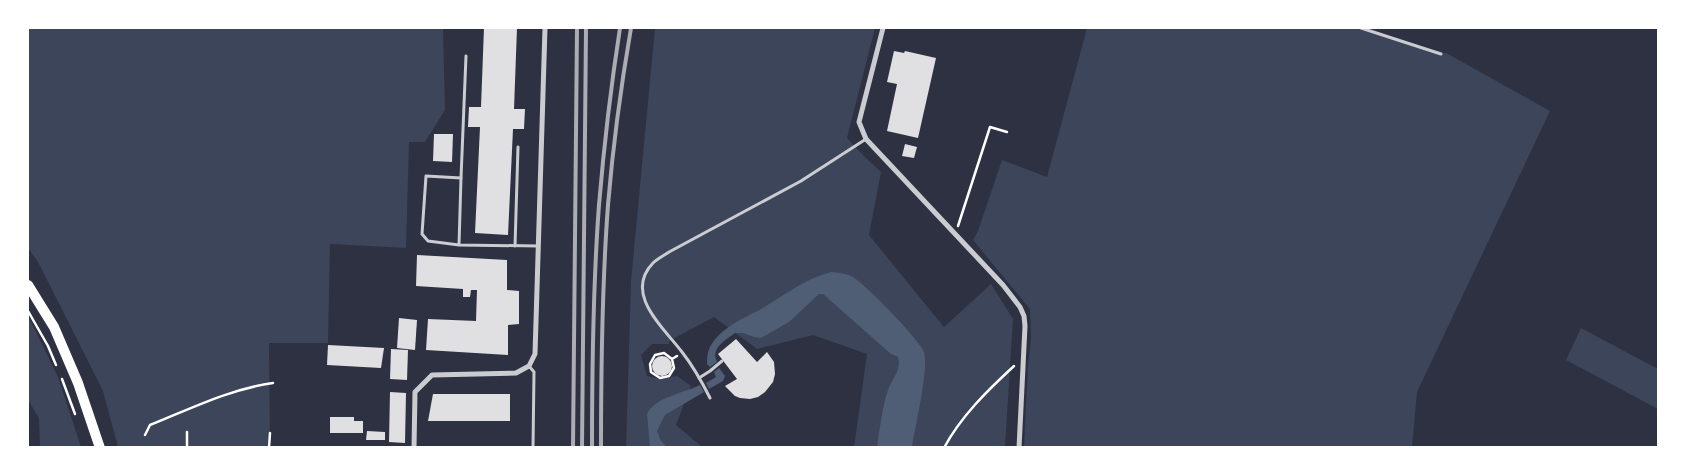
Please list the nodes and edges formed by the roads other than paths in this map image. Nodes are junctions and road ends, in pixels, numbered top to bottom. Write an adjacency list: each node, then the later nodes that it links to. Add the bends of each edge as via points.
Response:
1 (545, 28): 11 (street)
2 (883, 28): 6 (street, via 859,122)
3 (1361, 28): 4 (lane)
4 (1441, 54)
5 (466, 56): 8 (lane)
6 (866, 139): 15 (lane, via 801,182 654,262 648,269 644,279 644,300 648,309); 20 (street, via 1020,307 1025,326)
7 (518, 147): 10 (lane)
8 (461, 178): 9 (lane); 9 (lane, via 426,176 422,234 428,241)
9 (459, 245): 10 (lane)
10 (515, 246): 11 (lane)
11 (538, 246): 14 (street, via 536,354)
12 (28, 285): 17 (main road, via 54,327 78,383)
13 (722, 361): 15 (lane)
14 (529, 366): 18 (street, via 516,373 432,375 415,392); 19 (lane, via 534,372)
15 (700, 380): 16 (lane)
16 (710, 398)
17 (100, 448)
18 (414, 448)
19 (533, 448)
20 (1019, 448)

